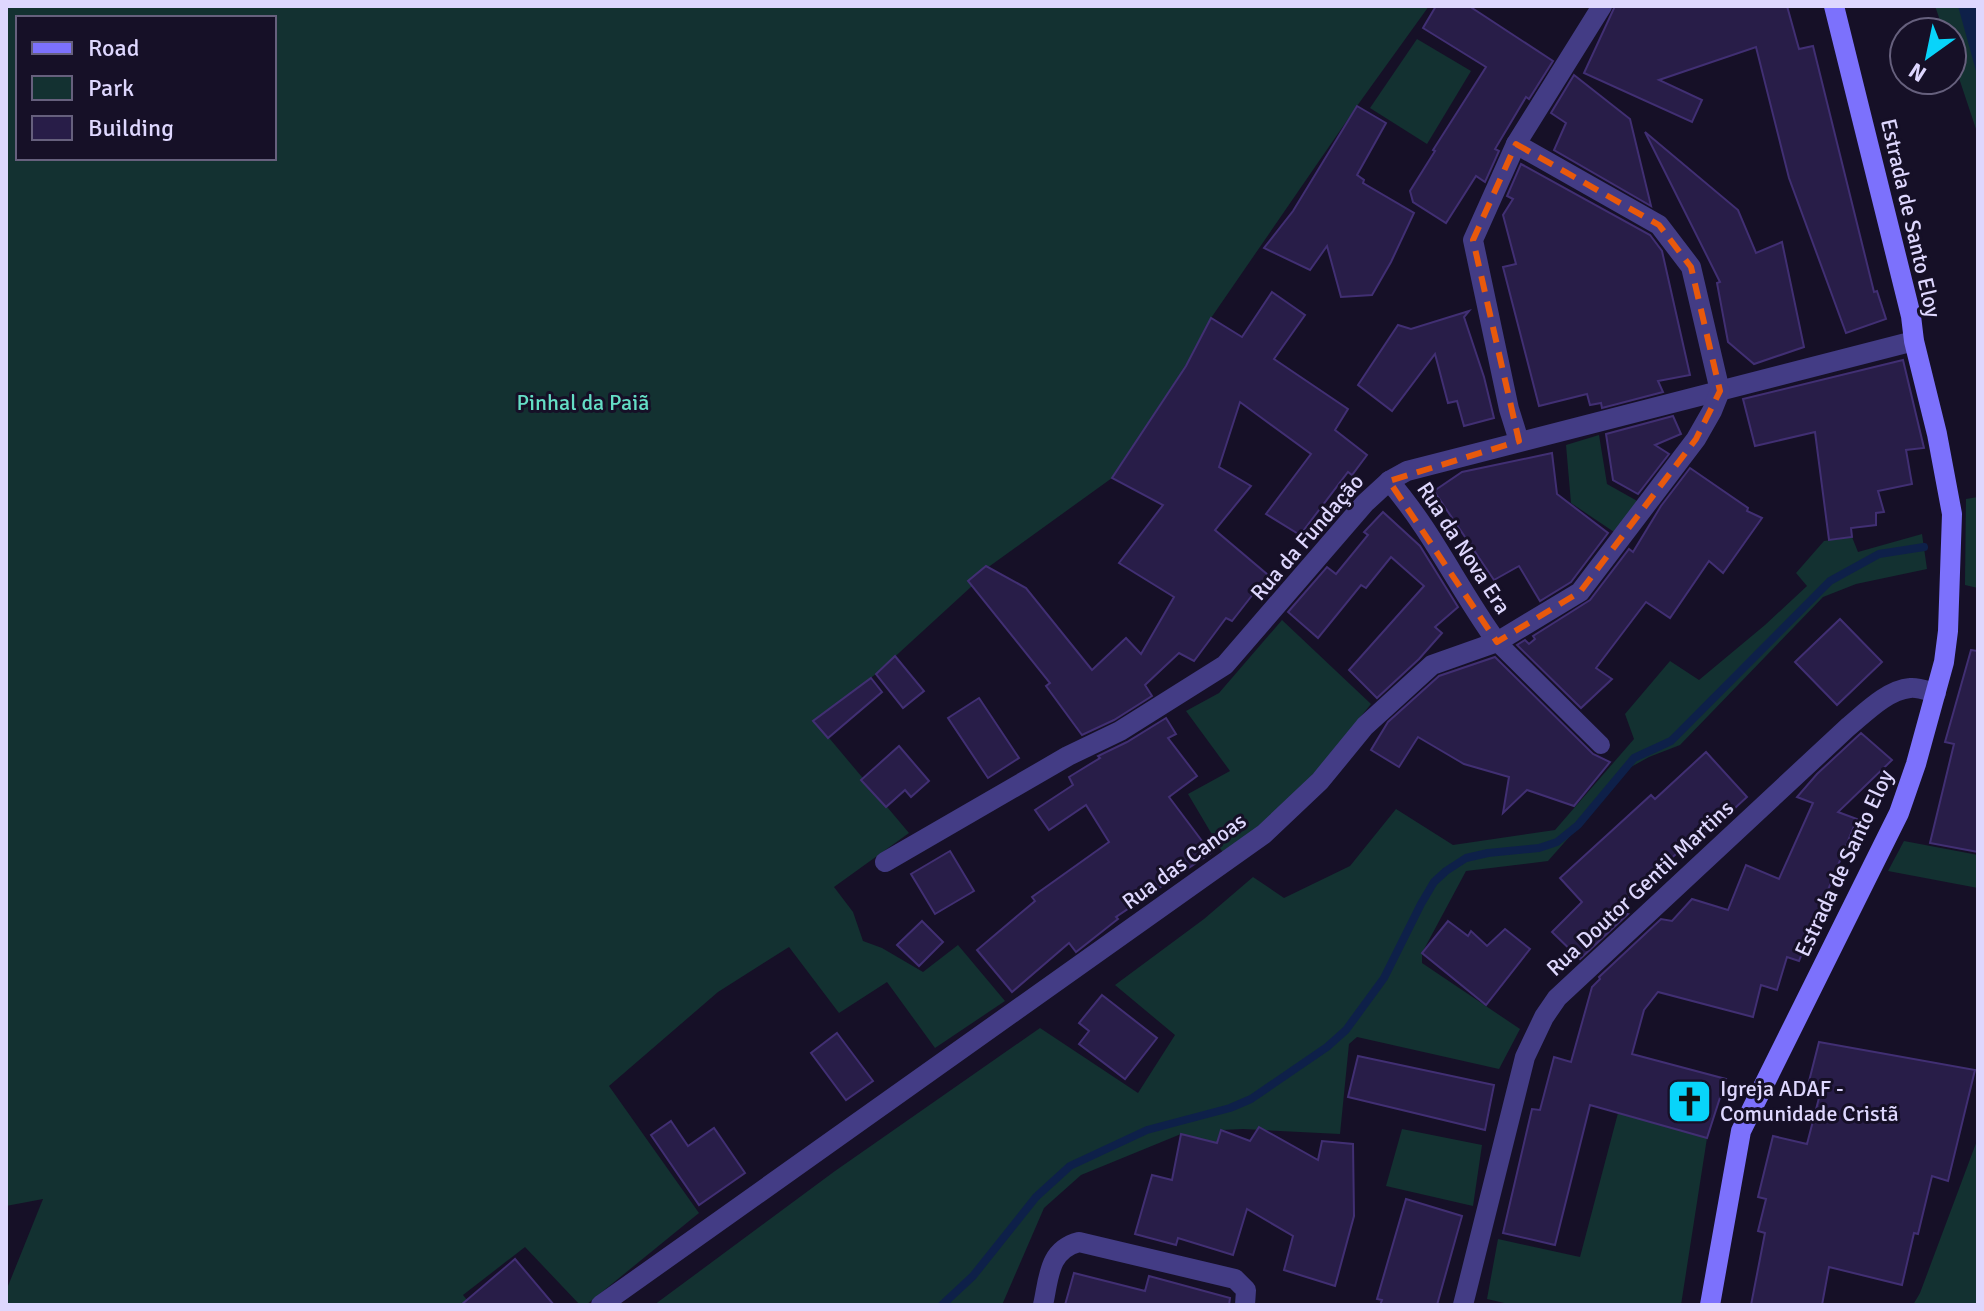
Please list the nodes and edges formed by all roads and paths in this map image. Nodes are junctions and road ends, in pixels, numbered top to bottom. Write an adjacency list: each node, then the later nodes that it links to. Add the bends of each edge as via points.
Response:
1 (1602, 6): 3 (street)
2 (1834, 6): 4 (main road, Estrada de Santo Eloy)
3 (1516, 144): 5 (street, via 1659,225 1691,267); 6 (street, via 1473,240)
4 (1914, 341): 5 (street, Rua da Fundação); 9 (main road, Estrada de Santo Eloy, via 1952,514 1948,631)
5 (1720, 391): 6 (street, Rua da Fundação); 8 (street, Rua das Canoas, via 1696,439 1580,592)
6 (1519, 441): 7 (street, Rua da Fundação, via 1407,471)
7 (1389, 481): 8 (street, Rua da Nova Era, via 1422,522); 11 (street, Rua da Fundação, via 1225,665 1120,731)
8 (1497, 642): 10 (street); 12 (street, Rua das Canoas, via 1432,665 1365,726 1320,781 1264,834)
9 (1936, 693): 15 (street, Rua Doutor Gentil Martins, via 1912,687 1874,705 1557,998 1525,1057); 16 (main road, Estrada de Santo Eloy, via 1899,813 1741,1131)
10 (1601, 745)
11 (885, 862)
12 (601, 1305)
13 (1043, 1305): 14 (street, via 1054,1258 1061,1248 1079,1242 1235,1279 1246,1290)
14 (1245, 1305)
15 (1463, 1305)
16 (1710, 1305)

